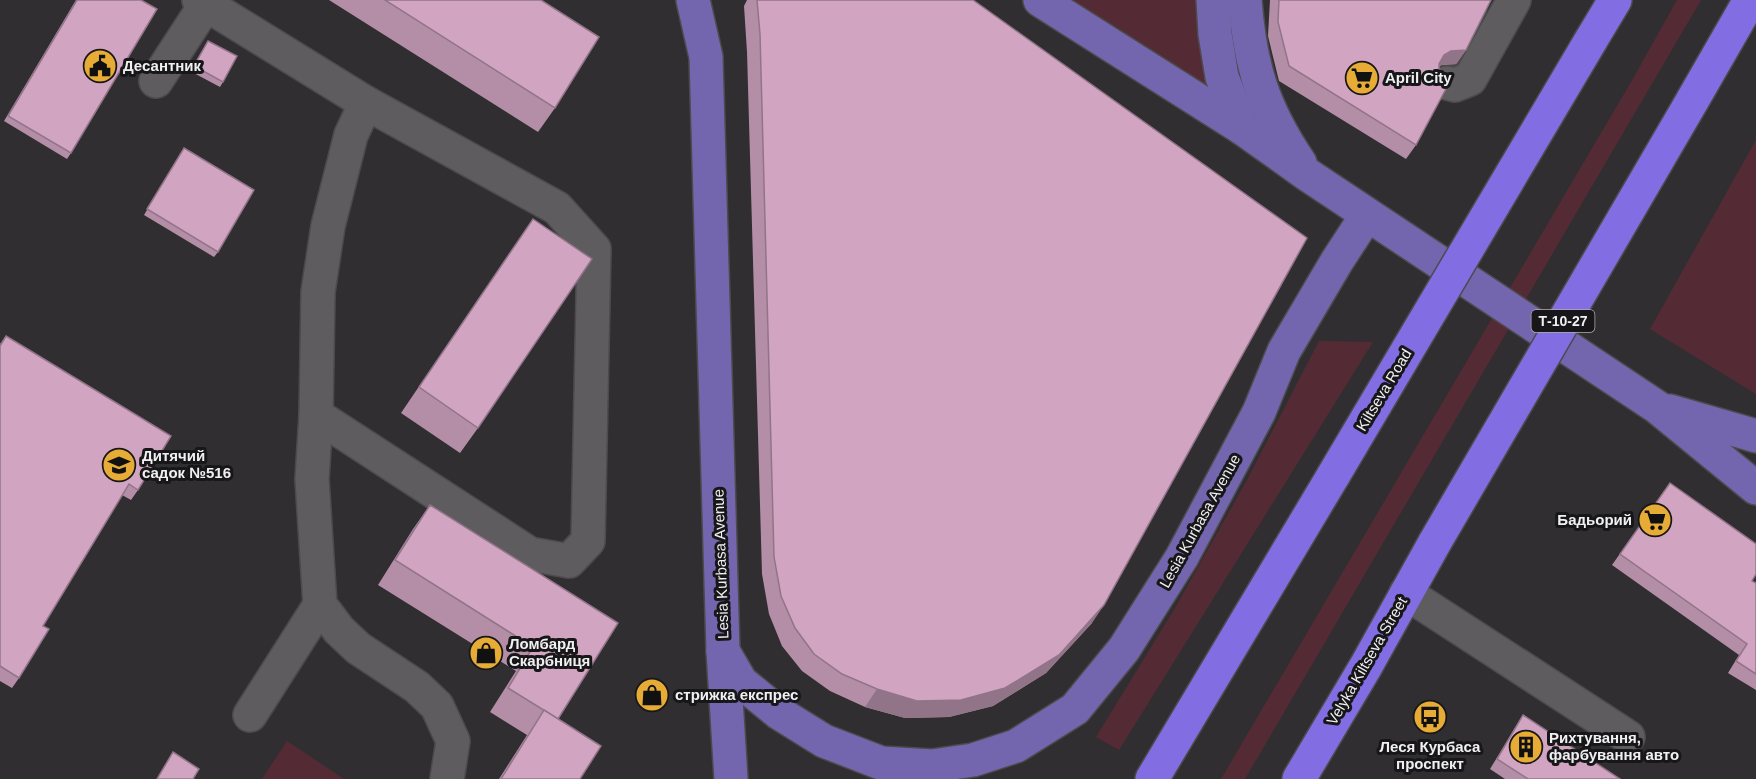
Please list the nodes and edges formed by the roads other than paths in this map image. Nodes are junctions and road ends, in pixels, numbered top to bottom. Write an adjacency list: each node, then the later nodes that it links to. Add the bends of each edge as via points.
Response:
1 (693, 0): 21 (main road, Lesia Kurbasa Avenue, via 706,57)
2 (1040, 0): 12 (main road)
3 (1213, 0): 12 (main road, via 1222,77)
4 (1245, 0): 13 (main road, via 1251,58 1265,101)
5 (1514, 0): 10 (lane, via 1470,79 1455,85)
6 (1615, 0): 26 (highway, Kiltseva Road, bridge)
7 (1750, 0): 19 (highway, Velyka Kiltseva Street / Т-10-27, bridge)
8 (203, 2): 9 (lane); 11 (lane)
9 (156, 81)
10 (1446, 83)
11 (366, 103): 16 (lane, via 351,135 328,225 318,292); 16 (lane, via 556,208 594,249 588,542 569,561 530,554)
12 (1242, 128): 13 (main road)
13 (1308, 175): 14 (main road)
14 (1367, 215): 15 (main road); 21 (main road, Lesia Kurbasa Avenue, via 1284,351 1259,412 1182,557 1124,649 1075,709 1016,746 973,760 932,766 881,763 824,741 779,714 741,682)
15 (1657, 407): 17 (main road); 18 (main road)
16 (316, 415): 20 (lane, via 312,479)
17 (1756, 436)
18 (1756, 488)
19 (1406, 593): 23 (lane); 27 (highway, Velyka Kiltseva Street / Т-10-27)
20 (320, 605): 22 (lane); 24 (lane, via 358,648 417,687 437,706 453,741)
21 (723, 651): 25 (main road)
22 (250, 715)
23 (1628, 738)
24 (447, 779)
25 (731, 779)
26 (1152, 779)
27 (1299, 779)

